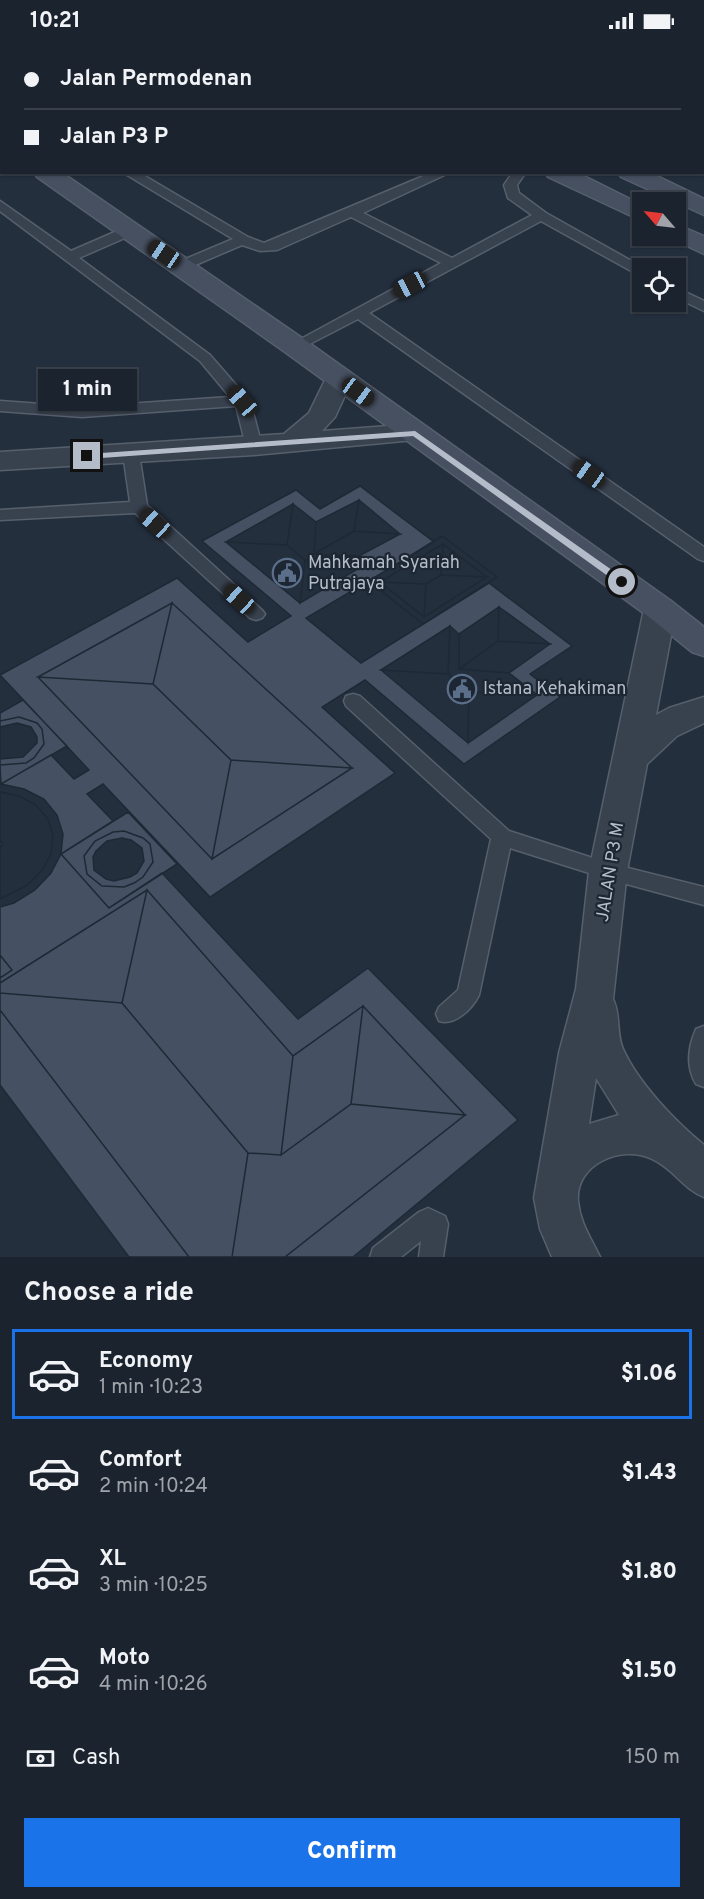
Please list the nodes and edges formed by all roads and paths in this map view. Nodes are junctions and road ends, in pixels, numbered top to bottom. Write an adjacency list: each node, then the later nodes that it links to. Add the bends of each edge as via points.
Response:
1 (48, 174): 12 (street)
2 (131, 174): 14 (lane)
3 (441, 174): 10 (lane)
4 (512, 174): 11 (lane, via 513,195)
5 (560, 174): 9 (street)
6 (633, 174): 8 (street)
7 (0, 205): 16 (lane)
8 (704, 208)
9 (632, 209)
10 (353, 213): 14 (lane, via 272,247 263,249); 17 (lane)
11 (541, 216): 17 (lane); 19 (lane)
12 (129, 231): 16 (lane); 18 (street)
13 (686, 237): 15 (street)
14 (243, 240): 18 (lane)
15 (704, 246)
16 (69, 257): 25 (lane, via 205,358)
17 (452, 263): 22 (lane)
18 (181, 266): 23 (street)
19 (632, 267)
20 (686, 297): 21 (lane)
21 (704, 307)
22 (358, 312): 23 (lane); 34 (lane)
23 (295, 346): 24 (street)
24 (339, 378): 27 (street); 28 (street, via 321,417)
25 (242, 401): 26 (lane, via 82,412); 29 (lane)
26 (0, 406)
27 (415, 433): 28 (street); 35 (street)
28 (292, 443): 29 (street)
29 (254, 446): 30 (street)
30 (131, 454): 31 (street); 32 (lane)
31 (0, 461)
32 (139, 507): 33 (lane); 36 (lane)
33 (0, 515)
34 (704, 555)
35 (660, 609): 37 (street); 40 (street, JALAN P3 M)
36 (256, 614)
37 (704, 644)
38 (353, 701): 41 (lane)
39 (704, 710): 40 (street, via 668,723)
40 (633, 756): 42 (street, JALAN P3 M)
41 (502, 837): 42 (lane); 45 (lane, via 468,995)
42 (608, 871): 43 (lane); 44 (street, JALAN P3 M)
43 (704, 896)
44 (596, 989): 48 (street, JALAN P3 M, via 602,1052 631,1098); 49 (street, JALAN P3 M, via 579,1053)
45 (447, 1014)
46 (704, 1036): 47 (lane, via 700,1072)
47 (704, 1077)
48 (697, 1169): 49 (street, JALAN P3 M, via 654,1138 631,1134 588,1145 572,1158)
49 (560, 1177): 52 (street, JALAN P3 M, via 556,1198 558,1221)
50 (382, 1257): 51 (lane, via 428,1220 437,1229)
51 (431, 1257)
52 (577, 1257)

